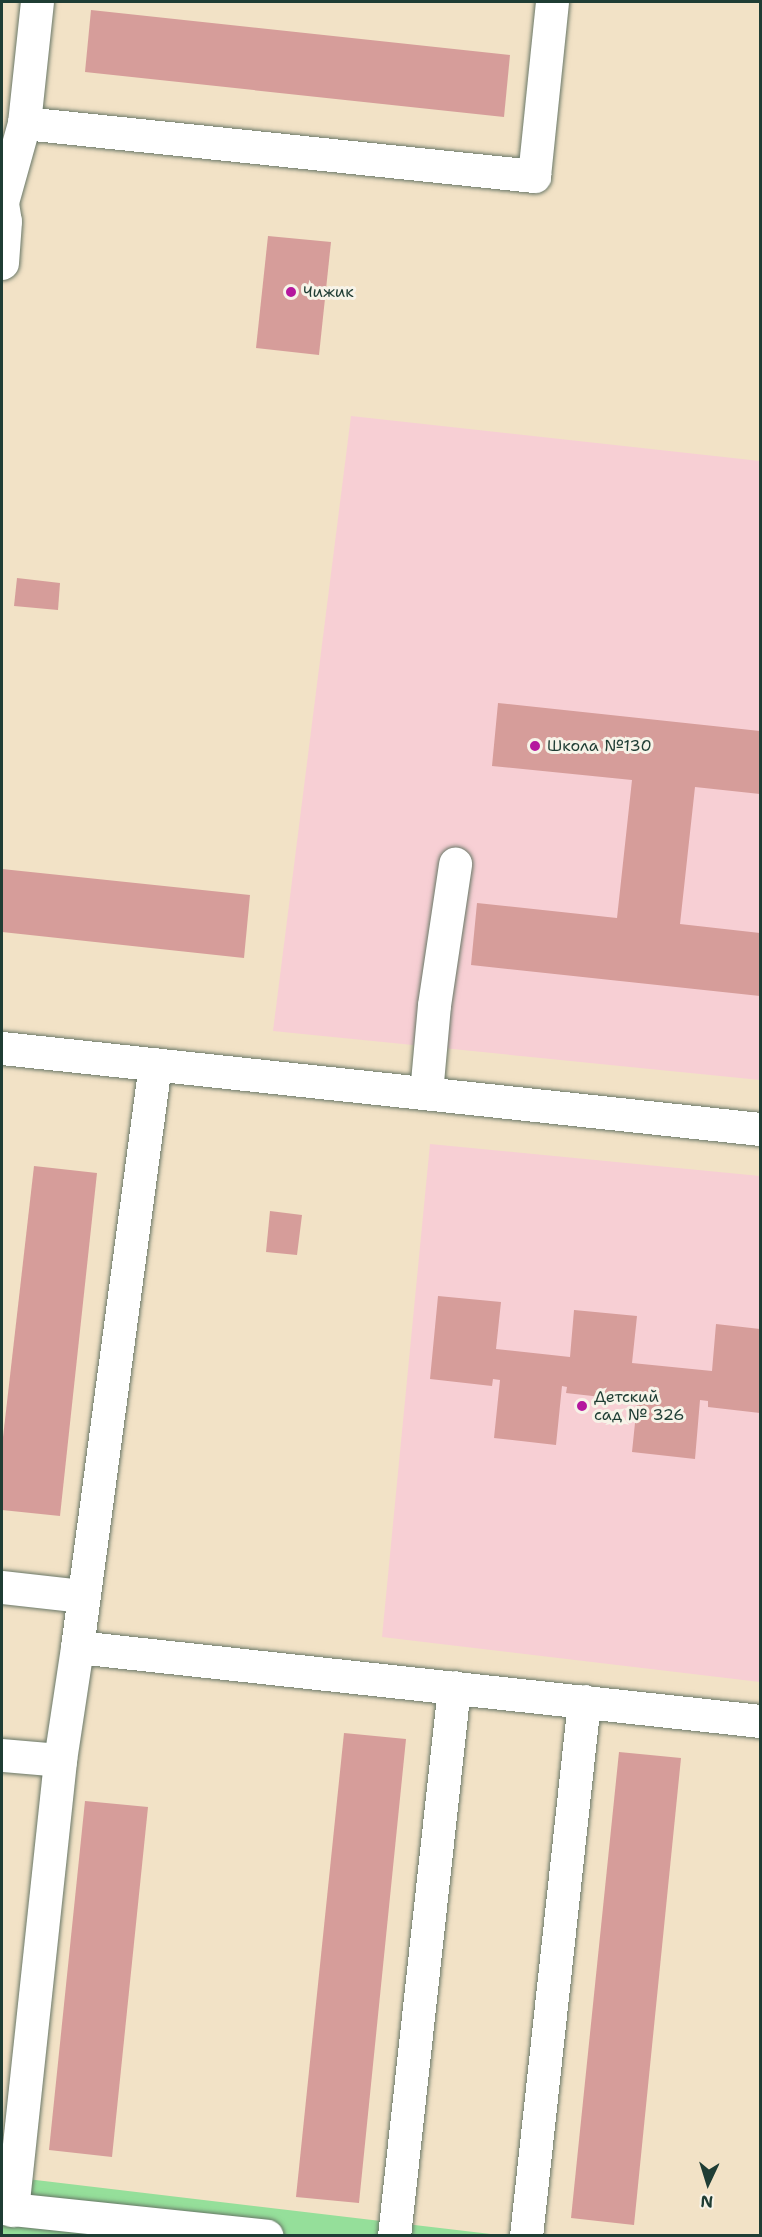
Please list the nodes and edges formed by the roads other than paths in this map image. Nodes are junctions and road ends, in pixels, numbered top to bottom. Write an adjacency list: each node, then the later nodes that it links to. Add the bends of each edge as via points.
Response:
1 (37, 2): 3 (street)
2 (552, 2): 3 (street, via 534,176)
3 (24, 123): 4 (street)
4 (2, 202): 5 (street)
5 (2, 263)
6 (455, 864): 9 (street, via 434,1005)
7 (2, 1048): 8 (street)
8 (155, 1064): 9 (street); 12 (street)
9 (426, 1093): 10 (street)
10 (760, 1129)
11 (2, 1587): 12 (street)
12 (82, 1596): 13 (street)
13 (77, 1647): 14 (street); 18 (street)
14 (454, 1687): 15 (street); 21 (street)
15 (584, 1701): 16 (street); 22 (street)
16 (760, 1720)
17 (2, 1755): 18 (street)
18 (60, 1760): 19 (street)
19 (7, 2209): 20 (street)
20 (267, 2235)
21 (394, 2235)
22 (526, 2235)

